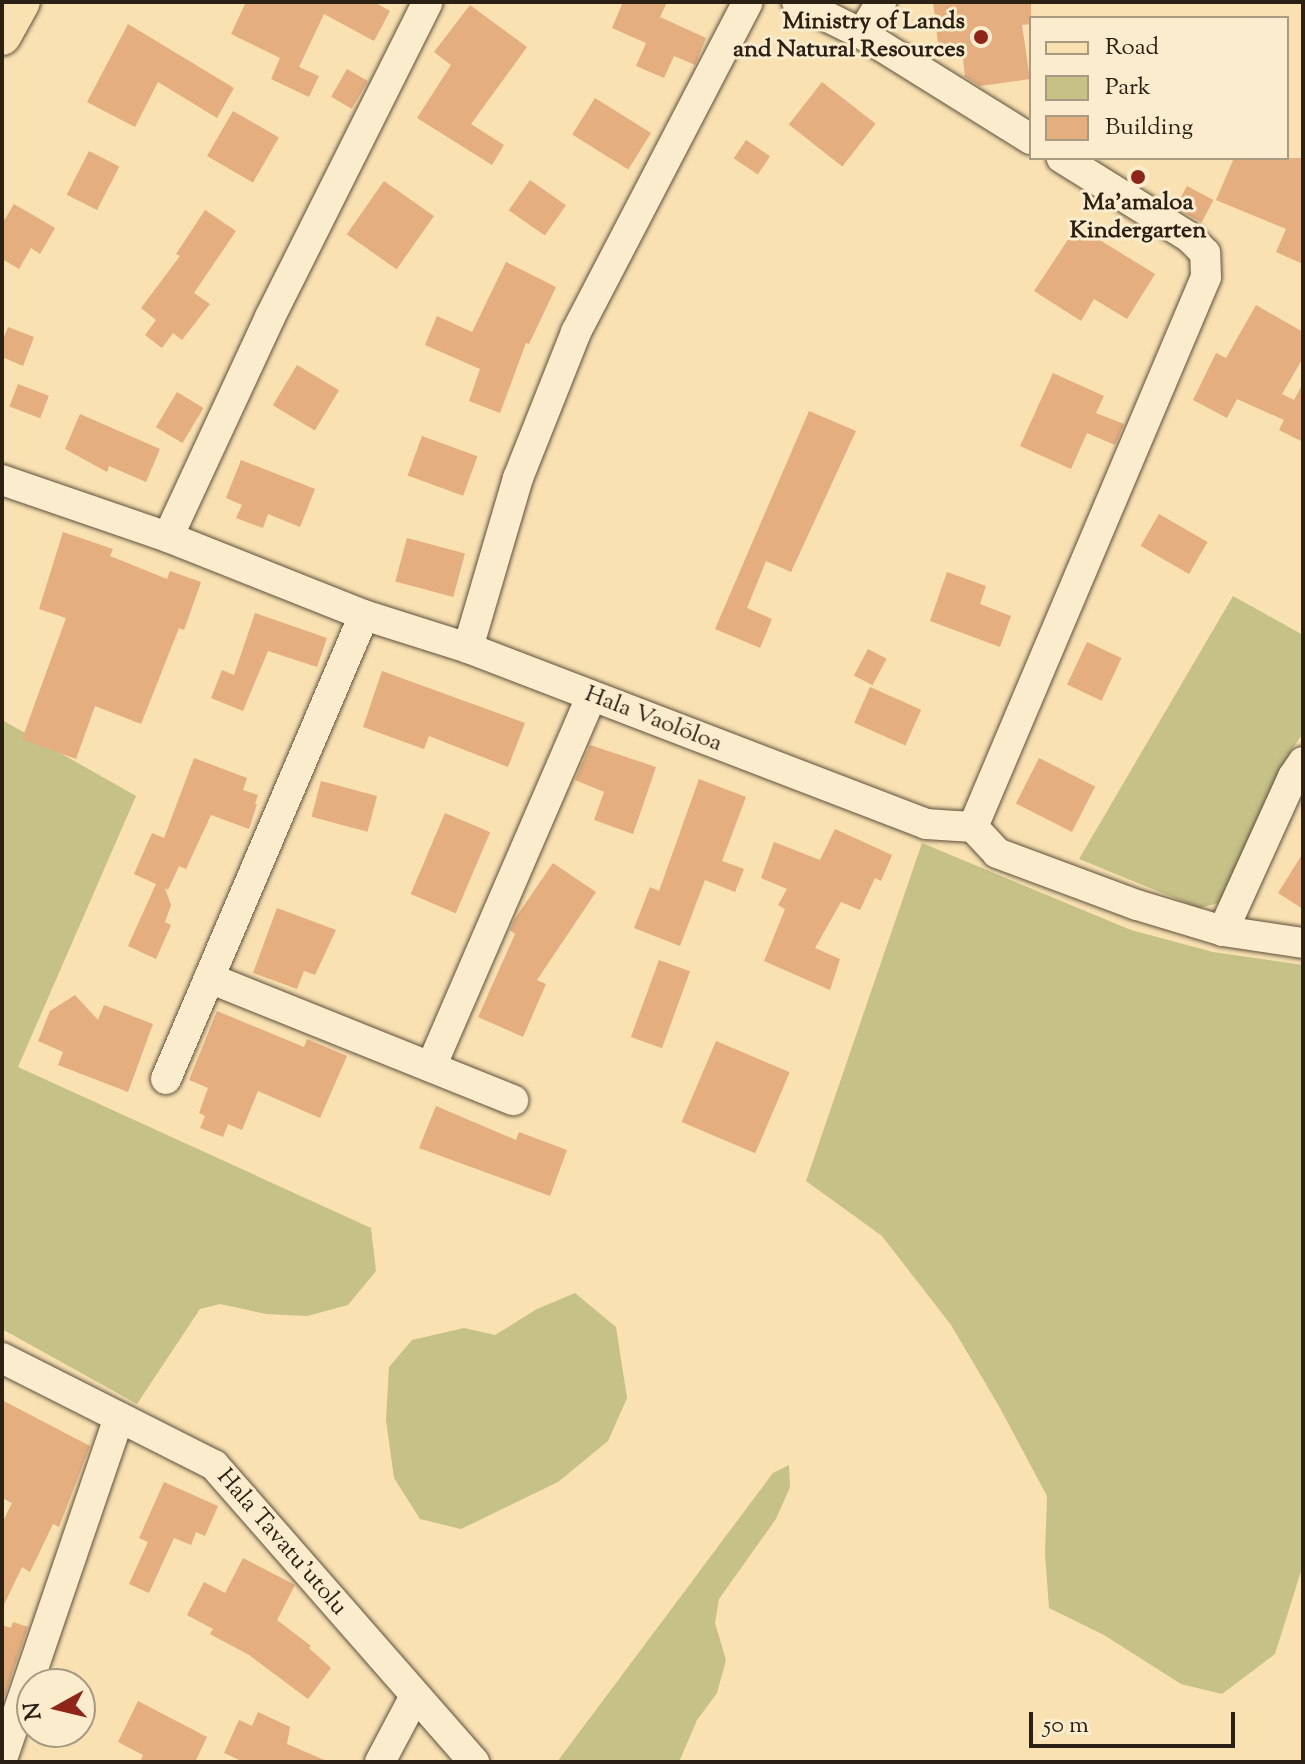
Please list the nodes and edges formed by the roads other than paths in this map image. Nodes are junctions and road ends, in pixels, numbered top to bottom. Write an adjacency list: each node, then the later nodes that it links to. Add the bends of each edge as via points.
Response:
1 (21, 2): 7 (main road)
2 (428, 2): 11 (street, via 270,317)
3 (748, 2): 13 (street, via 576,332 518,478)
4 (797, 2): 6 (street)
5 (881, 2): 6 (street)
6 (862, 34): 8 (street)
7 (2, 36)
8 (1029, 138)
9 (1065, 160): 16 (street, via 1189,237 1205,253 1206,277)
10 (2, 480): 11 (street, Hala Vaolōloa)
11 (168, 537): 12 (street, Hala Vaolōloa)
12 (364, 615): 13 (street, Hala Vaolōloa); 19 (street)
13 (468, 648): 14 (street, Hala Vaolōloa)
14 (591, 697): 16 (street, Hala Vaolōloa, via 926,824); 20 (street)
15 (1303, 762): 17 (street)
16 (973, 827): 17 (street, via 997,853)
17 (1223, 931): 18 (street)
18 (1303, 943)
19 (209, 978): 20 (street); 21 (street)
20 (431, 1067): 22 (street)
21 (166, 1079)
22 (513, 1100)
23 (2, 1358): 24 (street, Hala Tavatu'utolu)
24 (119, 1418): 25 (street, Hala Tavatu'utolu, via 214,1465); 26 (street)
25 (415, 1696): 27 (street); 28 (street, Hala Tavatu'utolu)
26 (2, 1759)
27 (380, 1762)
28 (474, 1762)

